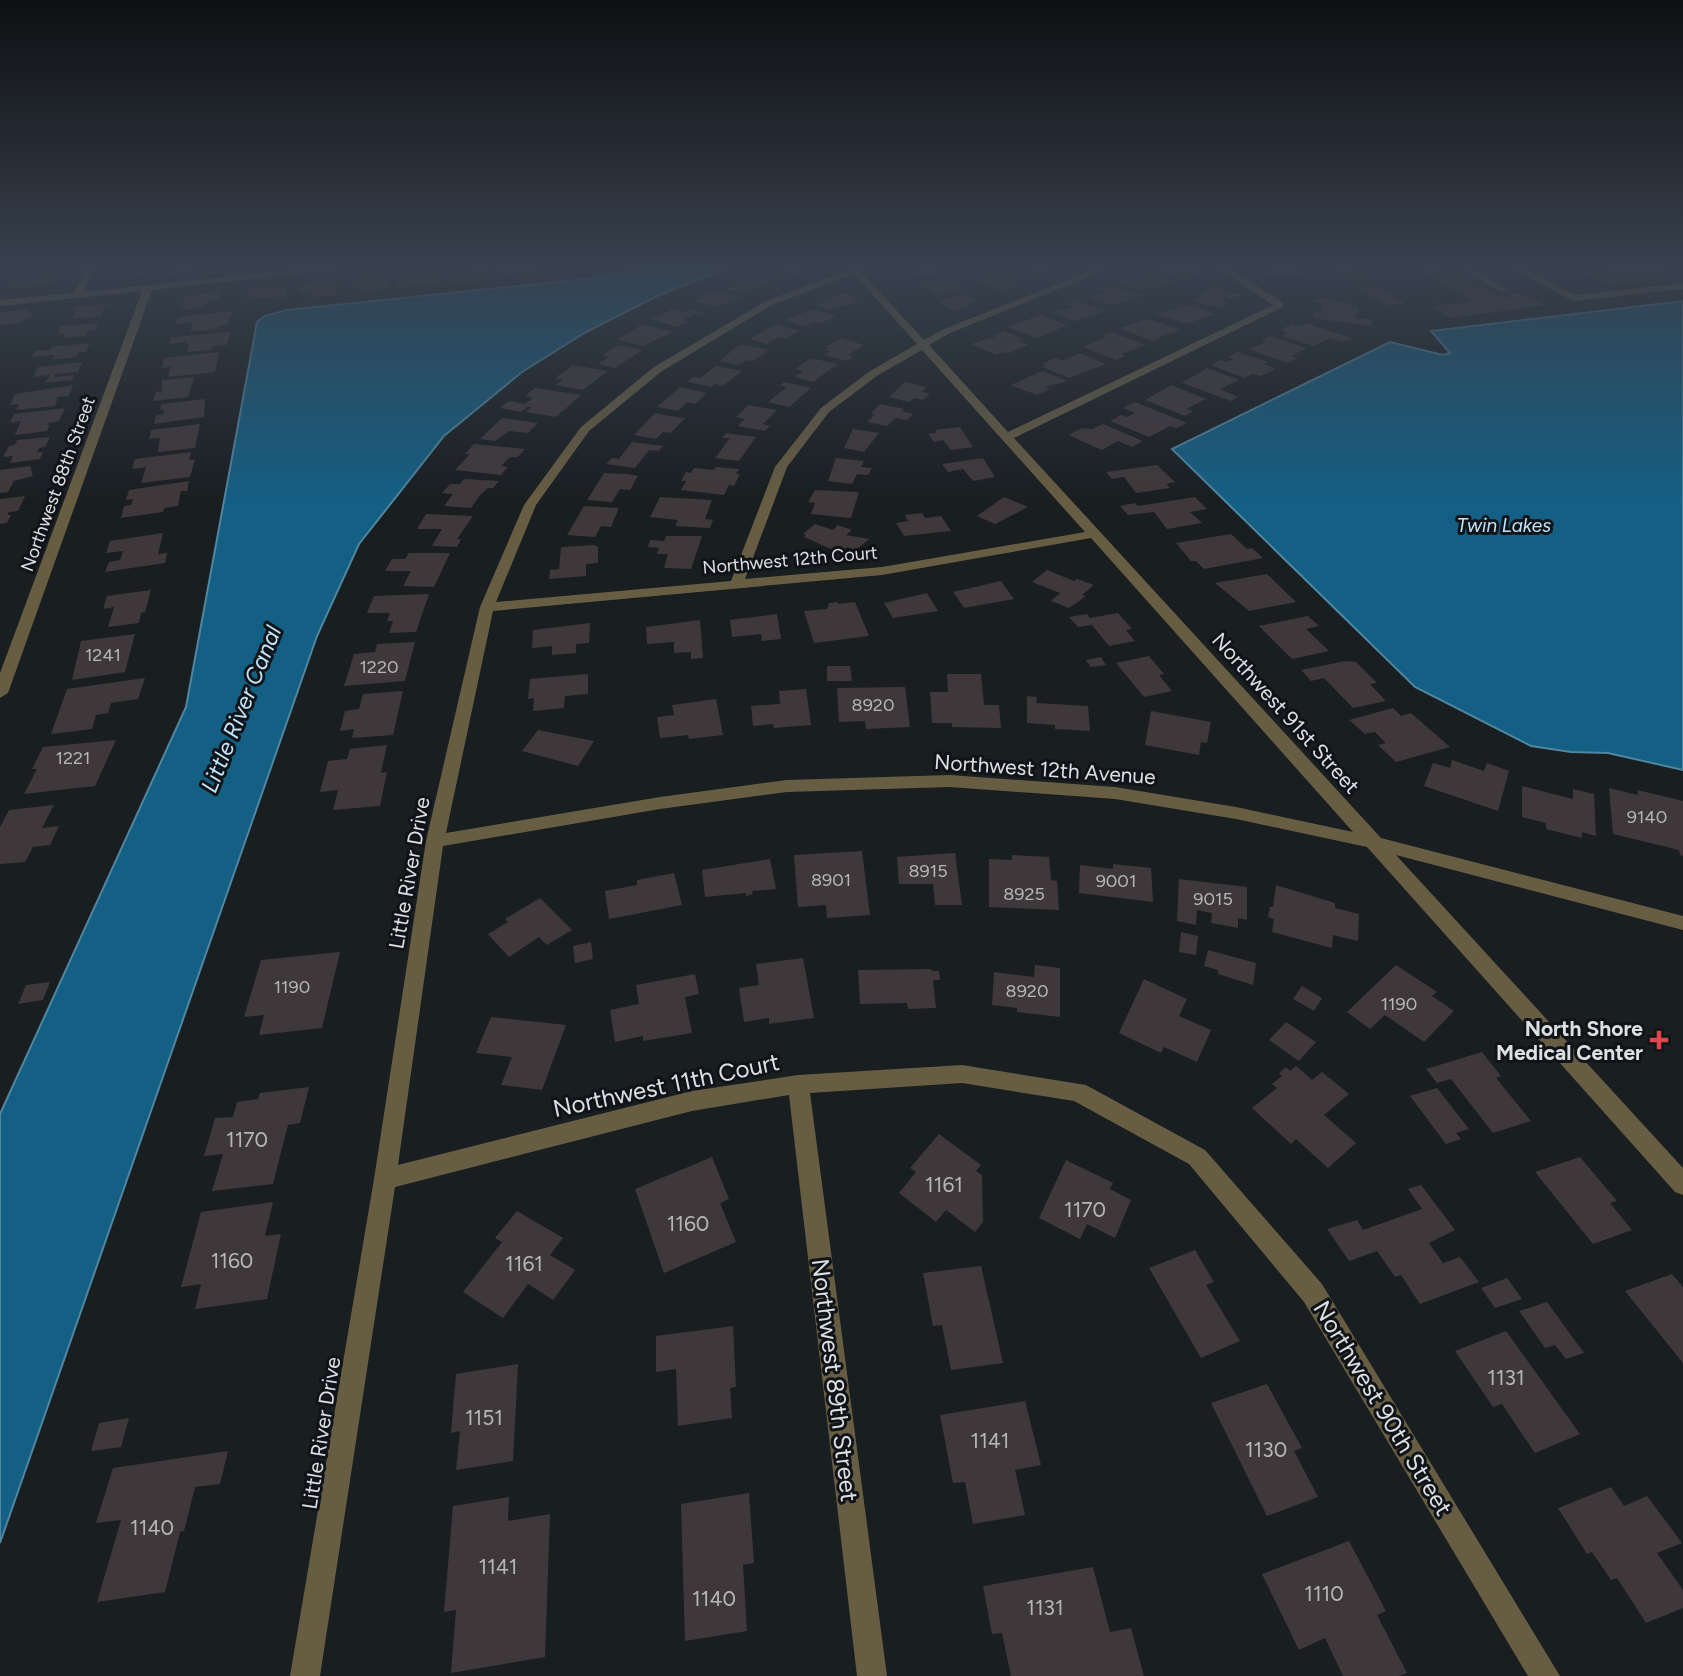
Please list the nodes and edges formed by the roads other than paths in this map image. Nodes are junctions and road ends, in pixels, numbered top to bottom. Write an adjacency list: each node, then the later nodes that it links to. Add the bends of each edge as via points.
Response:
1 (127, 344): 9 (street, Northwest 88th Street)
2 (700, 344): 8 (street, Little River Drive, via 658,369 585,429 530,505)
3 (1199, 344): 5 (street)
4 (923, 345): 5 (street, Northwest 91st Street); 7 (street, via 874,373 825,410 781,467)
5 (1006, 437): 6 (street, Northwest 91st Street)
6 (1094, 534): 7 (street, Northwest 12th Court, via 881,571); 11 (street, Northwest 91st Street)
7 (736, 584): 8 (street, Northwest 12th Court)
8 (487, 607): 10 (street, Little River Drive)
9 (0, 693)
10 (435, 841): 11 (street, Northwest 12th Avenue, via 786,786 950,781 1115,793); 15 (street, Little River Drive)
11 (1376, 843): 12 (street, Northwest 12th Avenue); 16 (street, Northwest 91st Street)
12 (1683, 923)
13 (798, 1084): 14 (street, Northwest 11th Court, via 962,1074 1078,1093); 15 (street, Northwest 11th Court, via 692,1101); 18 (street, Northwest 89th Street)
14 (1197, 1157): 19 (street, Northwest 90th Street, via 1313,1293)
15 (385, 1179): 17 (street, Little River Drive)
16 (1683, 1184)
17 (305, 1676)
18 (872, 1676)
19 (1545, 1676)

